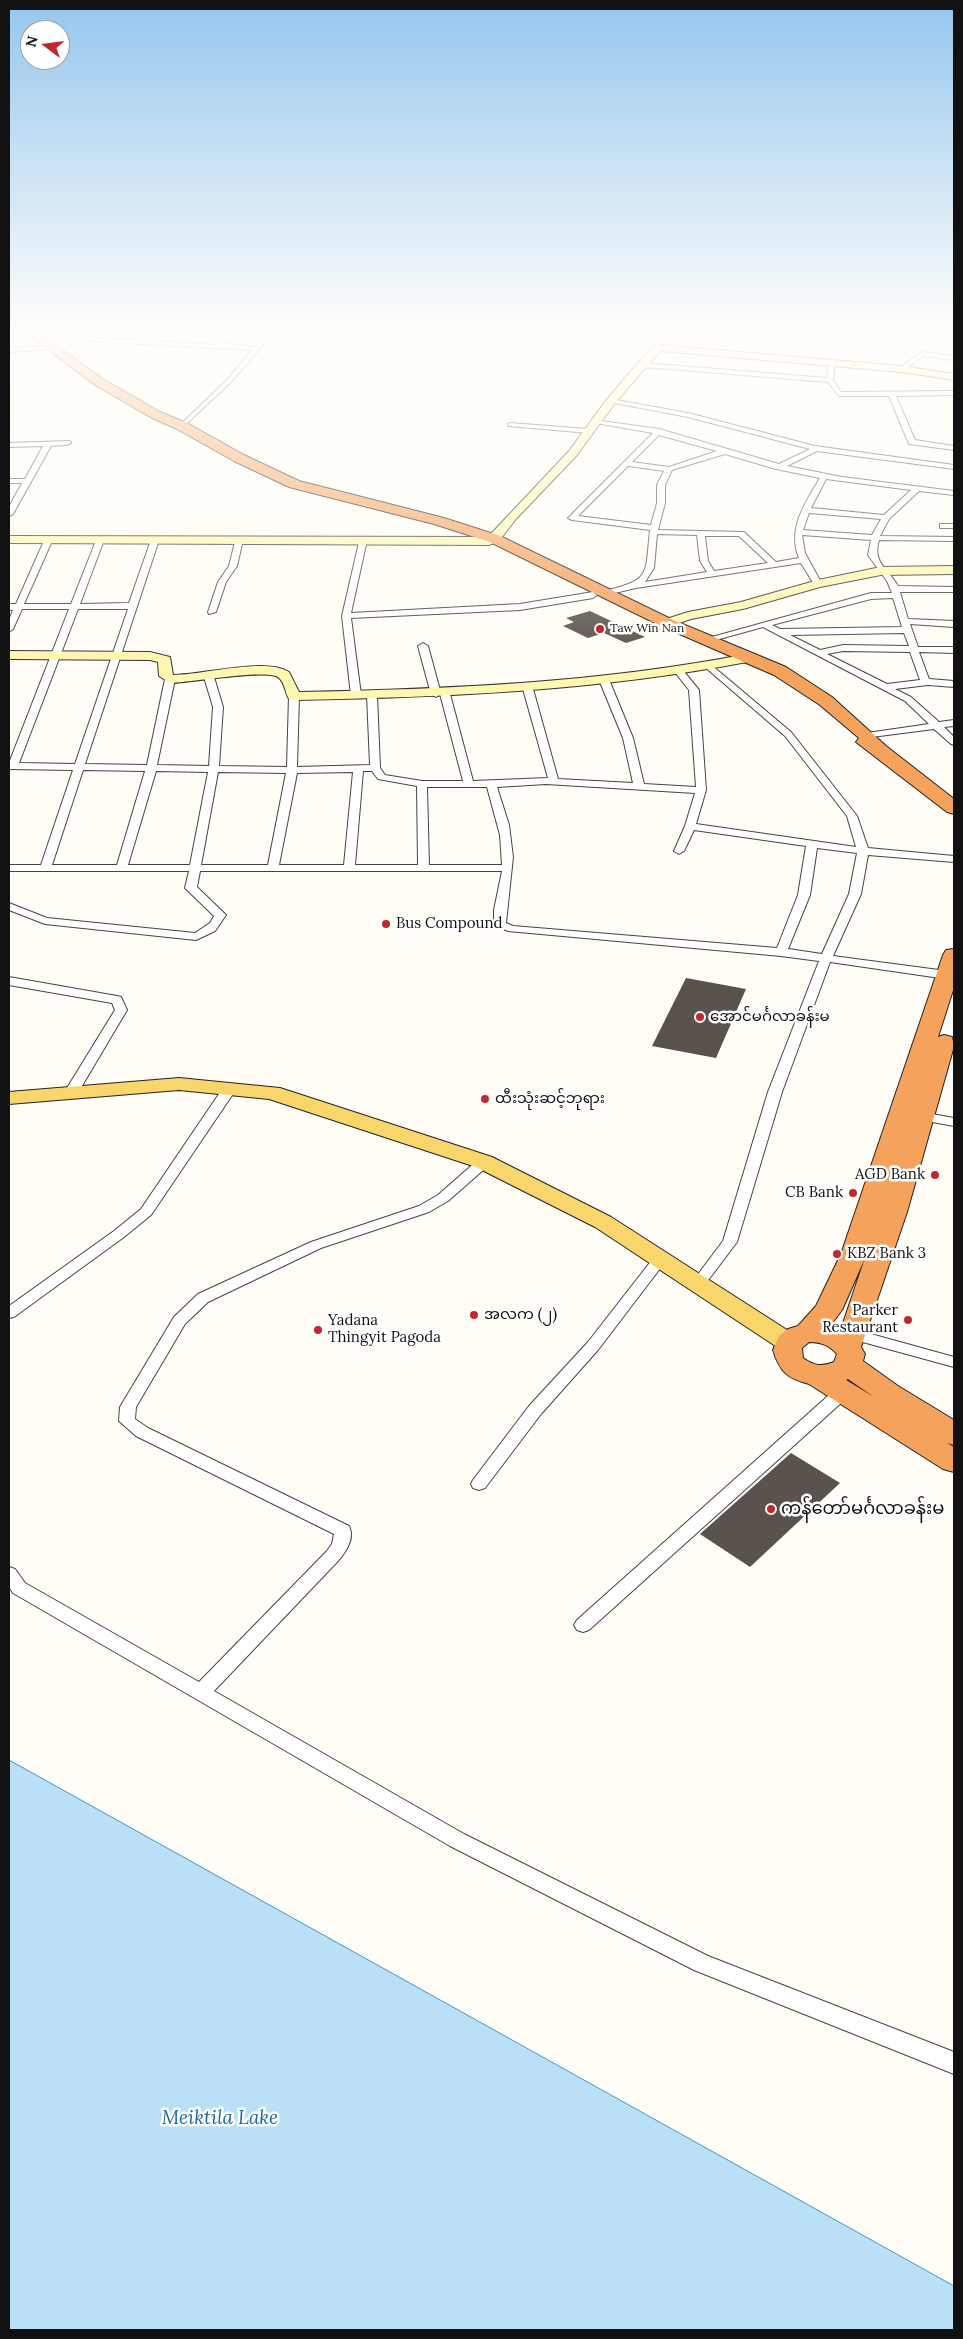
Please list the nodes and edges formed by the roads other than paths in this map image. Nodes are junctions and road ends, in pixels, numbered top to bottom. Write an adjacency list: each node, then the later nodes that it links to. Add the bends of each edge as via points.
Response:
1 (64, 443): 8 (street)
2 (213, 443): 32 (highway, via 294,484 438,521)
3 (581, 443): 32 (street)
4 (647, 443): 13 (street)
5 (699, 443): 12 (street)
6 (796, 443): 10 (street)
7 (920, 443): 11 (street)
8 (48, 444): 9 (street); 19 (street)
9 (9, 445)
10 (816, 448): 14 (street); 15 (street)
11 (954, 448)
12 (726, 451): 14 (street); 16 (street)
13 (627, 464): 16 (street); 27 (street, via 572,518)
14 (779, 467): 17 (street)
15 (954, 467)
16 (669, 469): 27 (street, via 660,486 661,503)
17 (825, 475): 20 (street); 22 (street)
18 (9, 481): 19 (street)
19 (26, 481): 23 (street)
20 (917, 489): 21 (street); 24 (street)
21 (954, 493)
22 (807, 510): 24 (street); 28 (street)
23 (9, 514)
24 (884, 517): 30 (street)
25 (943, 526): 26 (street)
26 (954, 526)
27 (654, 530): 29 (street); 45 (street, via 650,568 645,578)
28 (798, 532): 30 (street); 39 (street)
29 (701, 533): 40 (street, via 741,534); 43 (street, via 704,561)
30 (875, 538): 31 (street); 42 (street, via 872,553)
31 (954, 538)
32 (490, 539): 38 (street); 48 (highway)
33 (9, 540): 34 (street)
34 (48, 540): 35 (street); 52 (street)
35 (100, 540): 36 (street); 49 (street)
36 (154, 540): 37 (street); 50 (street)
37 (240, 540): 38 (street); 53 (street)
38 (363, 540): 54 (street)
39 (803, 560): 40 (street); 44 (street)
40 (774, 564): 43 (street)
41 (954, 570): 42 (street)
42 (881, 572): 44 (street); 47 (street, via 889,579)
43 (712, 574): 45 (street)
44 (818, 584): 58 (street)
45 (635, 586): 48 (street)
46 (954, 589): 47 (street)
47 (895, 592): 55 (street); 56 (street)
48 (599, 594): 54 (street, via 520,607); 58 (highway)
49 (75, 606): 50 (street); 52 (street); 68 (street)
50 (133, 606): 69 (street)
51 (9, 607): 52 (street)
52 (18, 607): 59 (street)
53 (212, 612)
54 (346, 616): 81 (street)
55 (903, 621): 57 (street); 60 (street)
56 (763, 624): 61 (street); 62 (street)
57 (954, 624)
58 (663, 625): 62 (highway); 70 (highway)
59 (9, 629)
60 (907, 630): 61 (street); 64 (street)
61 (778, 632): 66 (street)
62 (705, 640): 70 (highway)
63 (424, 646): 80 (street)
64 (913, 649): 65 (street); 66 (street, via 843,648); 76 (street, via 925,680)
65 (954, 650)
66 (821, 652): 78 (street)
67 (9, 655): 68 (street)
68 (57, 655): 69 (street); 89 (street)
69 (116, 655): 74 (street, via 165,660 166,676); 90 (street)
70 (740, 659): 71 (street); 86 (highway, via 780,671 826,701); 88 (highway, via 800,692 856,737)
71 (709, 666): 72 (street); 107 (street, via 788,734 852,816)
72 (678, 671): 75 (street); 102 (street, via 694,690)
73 (209, 677): 74 (street); 83 (street, via 260,670 280,671); 92 (street, via 218,707)
74 (170, 679): 91 (street)
75 (605, 682): 79 (street); 101 (street, via 628,738)
76 (929, 682): 77 (street); 78 (street)
77 (954, 684)
78 (887, 688): 85 (street, via 908,699)
79 (528, 689): 80 (street); 96 (street)
80 (441, 694): 82 (street); 100 (street)
81 (356, 695): 82 (street); 83 (street)
82 (372, 695): 93 (street)
83 (294, 696): 94 (street)
84 (954, 723): 85 (street)
85 (937, 725): 86 (street); 87 (street)
86 (867, 736): 88 (highway)
87 (954, 742)
88 (880, 750): 99 (highway)
89 (11, 766): 90 (street)
90 (79, 766): 91 (street); 112 (street)
91 (152, 766): 92 (street); 113 (street)
92 (214, 768): 94 (street); 114 (street)
93 (375, 768): 95 (street); 97 (street, via 382,777)
94 (292, 770): 95 (street); 110 (street)
95 (358, 770): 115 (street)
96 (554, 781): 98 (street); 101 (street)
97 (422, 784): 100 (street); 116 (street)
98 (491, 784): 100 (street); 117 (street, via 504,822)
99 (921, 784): 103 (highway); 104 (highway)
100 (469, 785)
101 (639, 785): 102 (street)
102 (701, 790): 105 (street)
103 (954, 808)
104 (954, 824)
105 (690, 826): 106 (street); 108 (street)
106 (812, 843): 107 (street); 119 (street, via 804,895)
107 (863, 851): 109 (street); 120 (street, via 856,894)
108 (679, 852)
109 (954, 859)
110 (272, 867): 114 (street); 115 (street)
111 (9, 868): 112 (street)
112 (45, 868): 113 (street)
113 (121, 868): 114 (street)
114 (195, 868): 118 (street, via 191,888 220,915 219,920 201,936 44,921)
115 (349, 868): 116 (street)
116 (424, 868): 117 (street)
117 (508, 868): 119 (street, via 498,914 500,925 512,929)
118 (9, 906)
119 (781, 952): 120 (street)
120 (826, 958): 121 (street); 131 (street, via 775,1092 730,1242)
121 (952, 969): 127 (highway)
122 (9, 981): 125 (street, via 117,1000 120,1005 121,1010)
123 (954, 1006): 127 (highway)
124 (230, 1088): 125 (main road, via 179,1084); 129 (main road, via 272,1094); 132 (street, via 146,1212)
125 (71, 1093): 126 (main road)
126 (9, 1098)
127 (912, 1114): 128 (street); 133 (highway, via 828,1310); 134 (highway, via 894,1212)
128 (954, 1122)
129 (484, 1162): 130 (main road, via 603,1222); 141 (street, via 443,1198 424,1209 316,1245 203,1298 179,1322 128,1407 127,1421 142,1432 343,1531 343,1540 332,1556)
130 (660, 1259): 131 (main road); 138 (street, via 593,1346 535,1410)
131 (698, 1284): 133 (main road)
132 (9, 1313)
133 (799, 1338): 134 (highway, via 829,1335 840,1340); 134 (highway, via 787,1350 791,1363 799,1370 818,1376)
134 (848, 1359): 135 (street); 136 (highway, via 888,1393); 137 (highway); 140 (street)
135 (954, 1362)
136 (954, 1434)
137 (954, 1461)
138 (479, 1484)
139 (9, 1574): 141 (street, via 19,1588)
140 (584, 1625)
141 (200, 1693): 142 (street, via 457,1840 700,1963)
142 (954, 2063)

